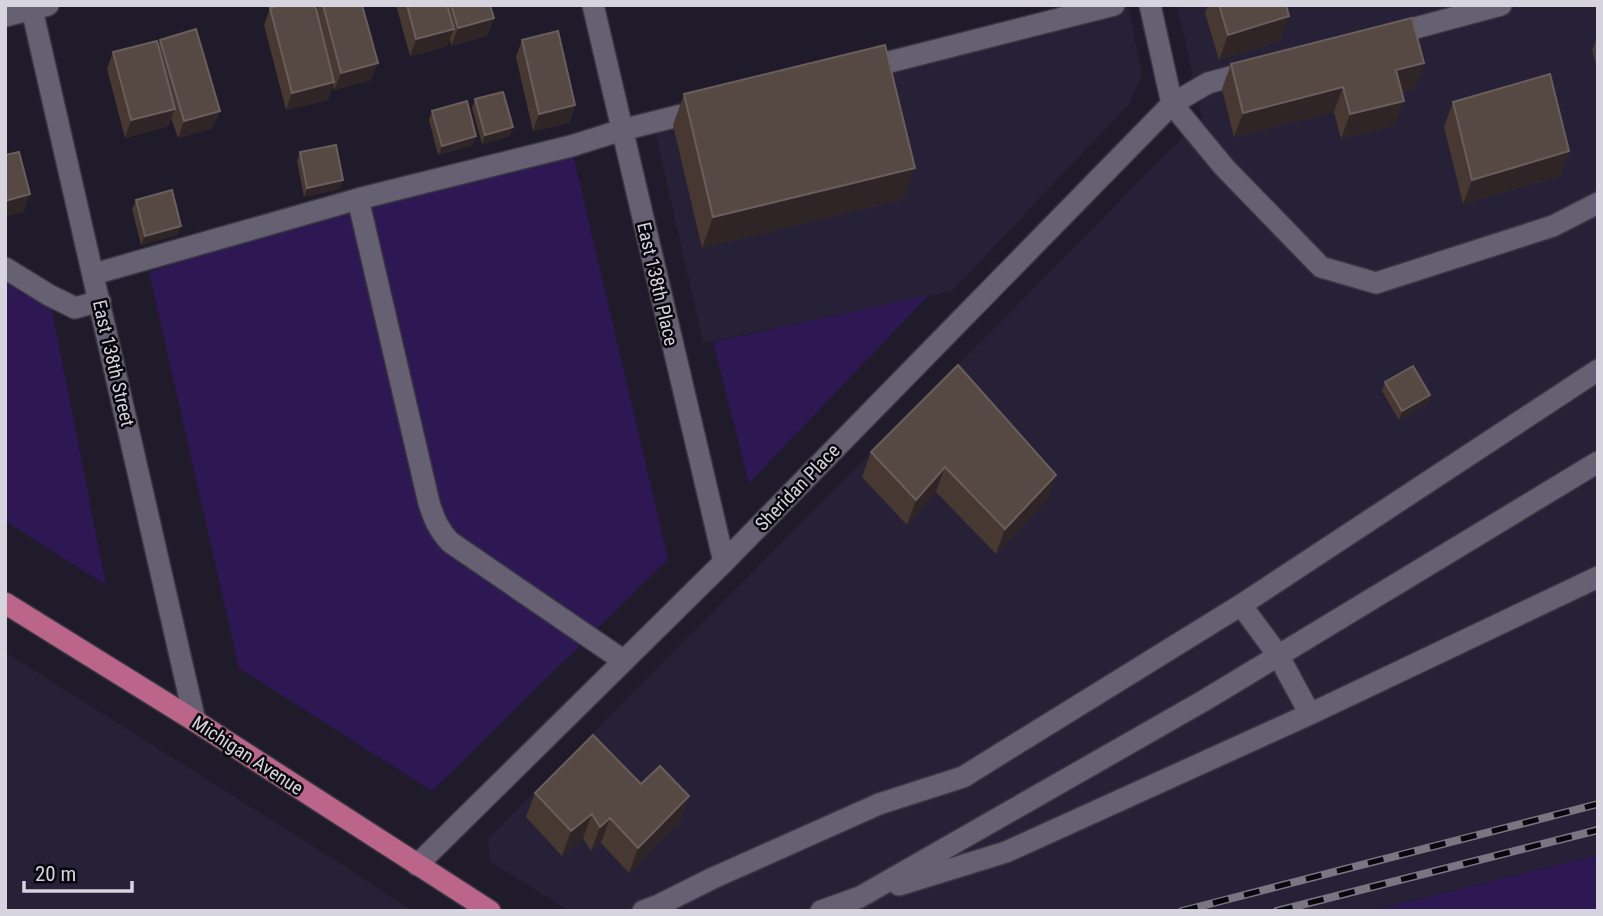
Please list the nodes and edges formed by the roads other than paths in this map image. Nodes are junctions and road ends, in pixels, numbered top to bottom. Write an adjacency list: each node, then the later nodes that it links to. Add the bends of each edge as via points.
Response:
1 (593, 5): 12 (street, East 138th Place)
2 (1114, 5): 9 (street)
3 (1150, 5): 10 (street)
4 (1501, 5): 7 (street)
5 (37, 7): 6 (street); 16 (street, East 138th Street)
6 (5, 16)
7 (1368, 41)
8 (1274, 66): 10 (street, Sheridan Place, via 1208,83)
9 (843, 74)
10 (1172, 104): 14 (street, via 1224,167 1321,267 1376,284 1553,226); 20 (street, Sheridan Place)
11 (721, 105): 12 (street)
12 (622, 130): 13 (street); 20 (street, East 138th Place)
13 (358, 199): 16 (street); 25 (street, via 429,503 440,531)
14 (1598, 203)
15 (5, 268): 17 (street, via 75,308)
16 (94, 274): 17 (street, East 138th Street)
17 (100, 301): 27 (street, East 138th Street)
18 (1598, 370): 23 (street)
19 (1598, 462): 24 (street)
20 (724, 562): 25 (street, Sheridan Place)
21 (1598, 577): 26 (street)
22 (5, 603): 27 (main road, Michigan Avenue)
23 (1241, 605): 24 (street); 31 (street, via 963,777 878,804)
24 (1278, 655): 26 (street); 29 (street)
25 (624, 661): 28 (street, Sheridan Place)
26 (1310, 714): 29 (street, via 1006,852)
27 (195, 721): 28 (main road, Michigan Avenue)
28 (417, 865): 30 (main road, Michigan Avenue)
29 (860, 897): 32 (street)
30 (490, 911)
31 (643, 911)
32 (821, 911)

